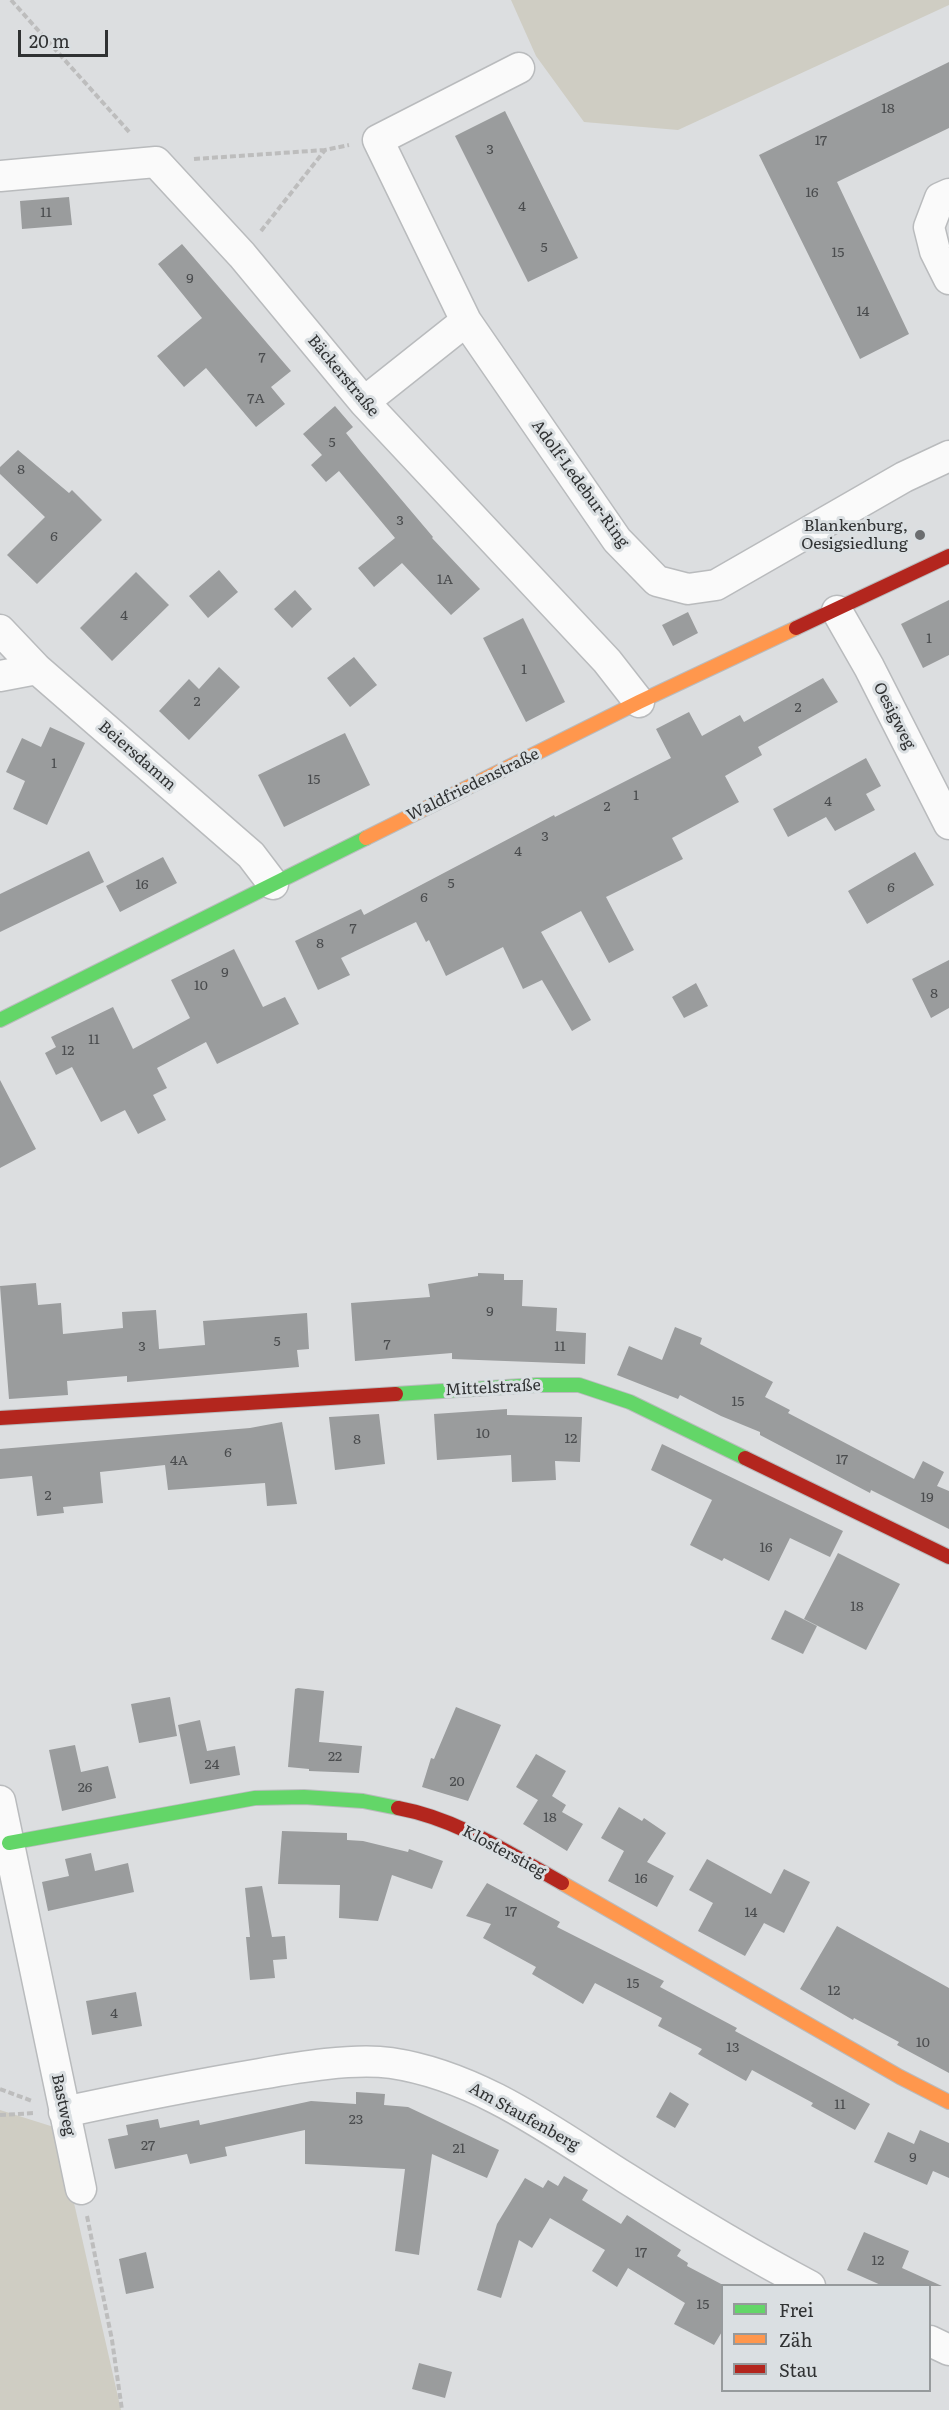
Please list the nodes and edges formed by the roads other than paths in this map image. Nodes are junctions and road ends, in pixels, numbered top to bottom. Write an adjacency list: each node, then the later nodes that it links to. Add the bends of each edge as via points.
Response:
1 (519, 68): 5 (street, Adolf-Ledebur-Ring, via 378,140)
2 (0, 176): 6 (street, Bäckerstraße, via 156,162 242,255)
3 (949, 194): 4 (street, via 940,198 929,227 935,251)
4 (949, 279)
5 (466, 321): 6 (street); 7 (street, Adolf-Ledebur-Ring, via 617,540 657,581 687,590 716,585 904,477)
6 (364, 402): 13 (street, Bäckerstraße, via 607,661)
7 (949, 456)
8 (949, 556): 9 (street, Waldfriedenstraße)
9 (837, 611): 13 (street, Waldfriedenstraße); 14 (street, Oesigweg)
10 (0, 630): 11 (street, Beiersdamm)
11 (37, 669): 12 (street); 15 (street, Beiersdamm, via 251,855)
12 (0, 676)
13 (639, 702): 15 (street, Waldfriedenstraße)
14 (949, 824)
15 (273, 884): 16 (street, Waldfriedenstraße)
16 (0, 1020)
17 (0, 1418): 18 (street, Mittelstraße, via 579,1385 630,1402)
18 (949, 1557)
19 (0, 1801): 20 (street, Bastweg)
20 (9, 1843): 21 (street, Klosterstieg, via 255,1798 363,1801 417,1811 474,1833); 22 (street, Bastweg)
21 (949, 2102)
22 (64, 2112): 23 (street, Bastweg); 24 (street, Am Staufenberg, via 237,2078 334,2064 390,2063 442,2074 487,2093)
23 (81, 2189)
24 (806, 2284)
25 (931, 2341): 26 (street)
26 (949, 2350)

